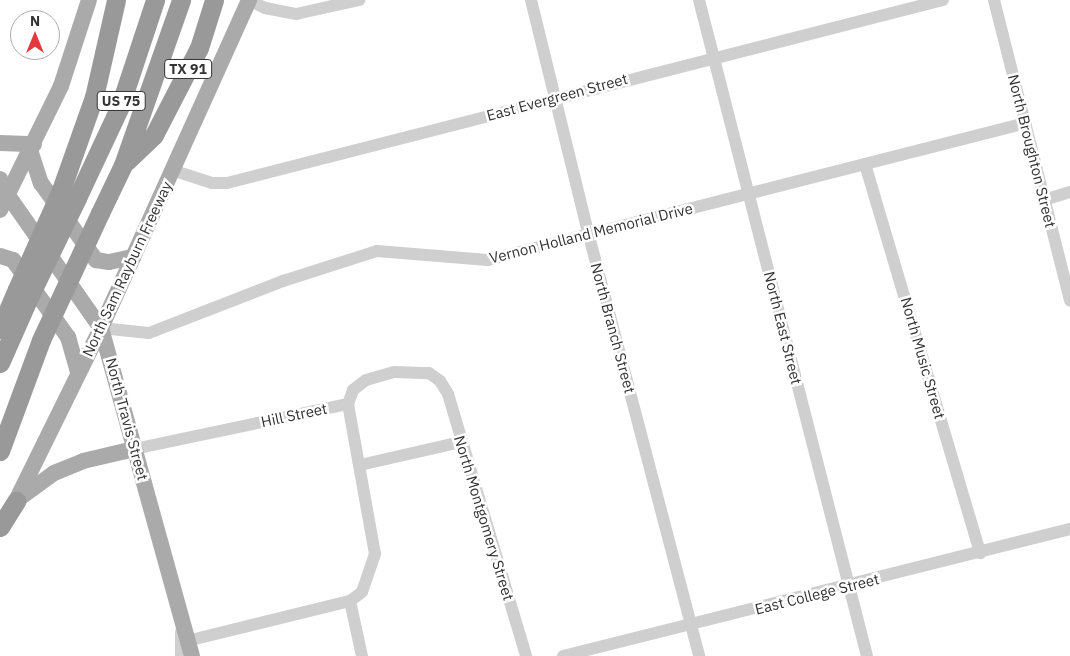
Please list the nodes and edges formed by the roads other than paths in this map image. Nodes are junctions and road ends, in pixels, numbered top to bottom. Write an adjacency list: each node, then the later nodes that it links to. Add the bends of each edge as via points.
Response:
1 (90, 0): 16 (main road, via 74,53)
2 (116, 0): 23 (highway)
3 (155, 0): 23 (highway, US 75, via 120,106)
4 (181, 0): 18 (highway, US 75)
5 (214, 0): 18 (highway, TX 91, via 199,48 154,135)
6 (248, 0): 7 (street, via 265,8 296,14); 19 (main road, North Sam Rayburn Freeway)
7 (359, 0)
8 (531, 0): 13 (street, North Branch Street)
9 (699, 0): 12 (street, North East Street)
10 (943, 0): 12 (street, East Evergreen Street)
11 (994, 0): 14 (street, North Broughton Street)
12 (712, 57): 13 (street, East Evergreen Street); 24 (street, North East Street)
13 (555, 98): 19 (street, East Evergreen Street, via 227,182 196,179); 27 (street, North Branch Street)
14 (1026, 123): 17 (street, Vernon Holland Memorial Drive); 25 (street, North Broughton Street)
15 (0, 143): 16 (main road)
16 (32, 148): 22 (main road); 29 (main road, via 41,183 96,260 109,262)
17 (865, 164): 24 (street, Vernon Holland Memorial Drive); 46 (street, North Music Street)
18 (123, 165): 40 (highway, US 75, bridge, via 42,340)
19 (172, 170): 29 (main road, North Sam Rayburn Freeway)
20 (0, 179): 22 (main road, North Travis Street)
21 (1070, 192): 25 (street)
22 (7, 194): 26 (main road); 32 (main road, North Travis Street)
23 (69, 194): 30 (highway, US 75, bridge)
24 (749, 194): 27 (street, Vernon Holland Memorial Drive); 47 (street, North East Street)
25 (1044, 200): 31 (street, North Broughton Street)
26 (0, 210)
27 (588, 236): 32 (street, Vernon Holland Memorial Drive, via 488,260 377,251 283,281 149,333); 49 (street, North Branch Street)
28 (0, 256): 35 (main road, via 13,260 68,337)
29 (133, 257): 32 (main road, North Sam Rayburn Freeway)
30 (24, 292): 33 (highway); 34 (highway, US 75)
31 (1070, 301)
32 (101, 328): 35 (main road, North Sam Rayburn Freeway); 39 (main road, North Travis Street)
33 (0, 329)
34 (0, 363)
35 (78, 373): 42 (main road, North Sam Rayburn Freeway)
36 (440, 381): 37 (street, Hill Street, via 428,373 394,372 366,380 353,390); 38 (street, North Montgomery Street, via 448,394)
37 (348, 404): 39 (street, Hill Street); 41 (street)
38 (461, 442): 41 (street); 52 (street, North Montgomery Street)
39 (134, 449): 42 (main road, via 54,472); 50 (main road, North Travis Street, via 180,614)
40 (0, 451)
41 (360, 466): 48 (street, via 375,554 362,592)
42 (16, 501): 43 (highway); 45 (main road, North Sam Rayburn Freeway)
43 (0, 528)
44 (1070, 529): 46 (street, East College Street)
45 (0, 535)
46 (980, 553): 47 (street, East College Street)
47 (849, 586): 49 (street, East College Street); 55 (street, North East Street)
48 (350, 601): 50 (street); 51 (street)
49 (691, 624): 53 (street, East College Street); 54 (street, North Branch Street)
50 (187, 651)
51 (362, 656)
52 (526, 656)
53 (563, 656)
54 (699, 656)
55 (867, 656)

